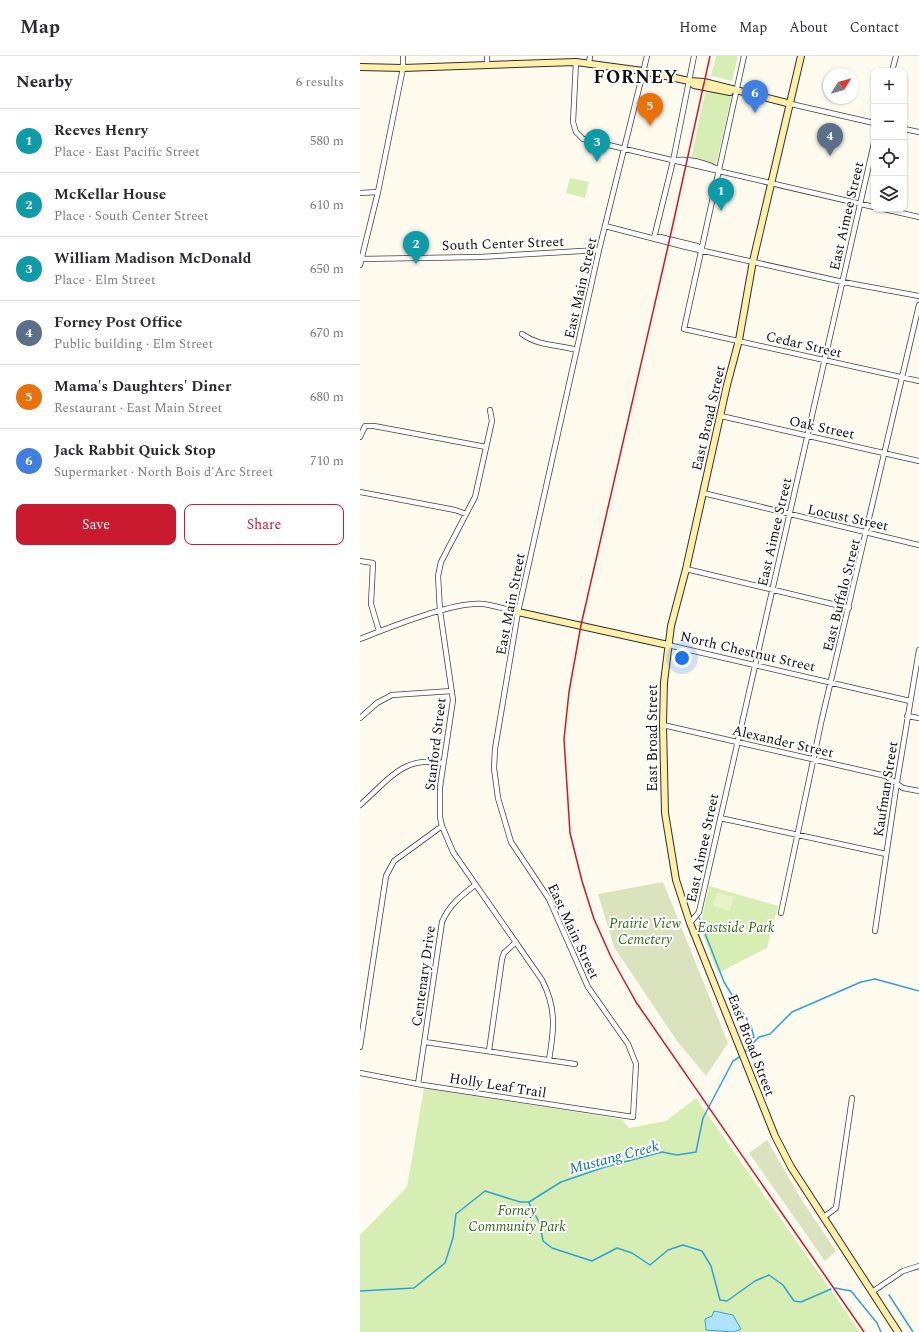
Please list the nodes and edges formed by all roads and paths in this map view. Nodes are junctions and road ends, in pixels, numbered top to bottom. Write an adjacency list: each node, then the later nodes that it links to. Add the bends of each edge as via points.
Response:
1 (403, 56): 12 (street)
2 (487, 56): 10 (street)
3 (647, 56): 14 (street, East Main Street)
4 (694, 56): 15 (street)
5 (744, 56): 16 (street)
6 (801, 56): 17 (main road, East Broad Street)
7 (896, 56): 13 (street)
8 (589, 59): 9 (main road); 14 (main road)
9 (576, 62): 10 (main road); 21 (street, via 573,126 583,139)
10 (487, 64): 12 (main road)
11 (360, 67): 12 (main road)
12 (403, 68): 27 (street)
13 (893, 68)
14 (644, 71): 15 (main road); 21 (street, East Main Street)
15 (690, 81): 16 (main road, via 694,85 704,84 731,93); 23 (street)
16 (737, 92): 17 (main road); 24 (street)
17 (791, 104): 18 (street); 25 (main road, East Broad Street)
18 (871, 122)
19 (907, 130): 20 (street)
20 (919, 132)
21 (623, 148): 23 (street); 32 (street, East Main Street)
22 (871, 156): 28 (street, East Aimee Street)
23 (673, 161): 24 (street); 33 (street)
24 (720, 171): 25 (street); 34 (street)
25 (773, 182): 28 (street); 37 (main road, East Broad Street)
26 (360, 192): 27 (street)
27 (378, 192): 36 (street)
28 (860, 204): 29 (street); 39 (street, East Aimee Street)
29 (871, 206)
30 (899, 212): 31 (street)
31 (919, 216)
32 (605, 226): 33 (street); 35 (street, East Main Street)
33 (654, 238): 34 (street)
34 (702, 249): 37 (street); 43 (street, Cedar Street, via 684,329)
35 (599, 250): 36 (street, South Center Street, via 480,257); 44 (street, East Main Street)
36 (361, 259): 38 (street)
37 (753, 261): 39 (street); 43 (main road, East Broad Street)
38 (360, 265)
39 (843, 282): 40 (street); 45 (street, East Aimee Street)
40 (919, 296)
41 (919, 305): 46 (street, East Buffalo Street)
42 (522, 334): 44 (street, via 542,345)
43 (739, 340): 45 (street, Cedar Street); 49 (main road, East Broad Street)
44 (577, 350): 66 (street, East Main Street)
45 (825, 361): 46 (street, Cedar Street); 50 (street, East Aimee Street)
46 (902, 378): 47 (street, Cedar Street); 53 (street, East Buffalo Street)
47 (919, 381)
48 (490, 410): 52 (street, Stanford Street, via 492,421)
49 (721, 416): 50 (street, Oak Street); 56 (main road, East Broad Street)
50 (808, 436): 53 (street, Oak Street); 58 (street, East Aimee Street)
51 (360, 437): 52 (street, via 365,426 374,426)
52 (486, 447): 57 (street, Stanford Street, via 475,497)
53 (886, 452): 54 (street, Oak Street); 59 (street, East Buffalo Street)
54 (919, 461)
55 (360, 492): 57 (street)
56 (703, 493): 58 (street, Locust Street); 62 (main road, East Broad Street)
57 (466, 514): 65 (street, Stanford Street, via 441,562 438,588)
58 (789, 515): 59 (street, Locust Street); 63 (street, East Aimee Street)
59 (868, 532): 60 (street, Locust Street); 64 (street, East Buffalo Street)
60 (919, 545)
61 (360, 561): 67 (street, via 373,564 371,604)
62 (686, 569): 63 (street); 69 (main road, East Broad Street)
63 (772, 588): 64 (street); 71 (street, East Aimee Street)
64 (849, 608): 73 (street, East Buffalo Street)
65 (440, 611): 66 (street, via 470,604 483,604); 67 (street); 74 (street, Stanford Street)
66 (518, 612): 69 (main road, North Chestnut Street); 103 (street, East Main Street, via 495,749 494,768 498,798 511,842 549,899 588,987 628,1044 636,1064)
67 (379, 631): 68 (street)
68 (360, 639)
69 (668, 645): 71 (street, North Chestnut Street); 79 (main road, East Broad Street)
70 (919, 650): 72 (street, Kaufman Street)
71 (754, 665): 73 (street, North Chestnut Street); 80 (street, East Aimee Street)
72 (917, 673): 75 (street, Kaufman Street)
73 (831, 683): 75 (street, North Chestnut Street); 81 (street, East Buffalo Street)
74 (452, 691): 77 (street, via 392,695 376,703); 82 (street, Stanford Street, via 452,711)
75 (910, 701): 76 (street, Kaufman Street)
76 (907, 716): 78 (street); 83 (street, Kaufman Street)
77 (360, 718)
78 (919, 718)
79 (663, 725): 80 (street, Alexander Street); 92 (main road, East Broad Street, via 665,813 676,880)
80 (736, 742): 81 (street, Alexander Street); 86 (street, East Aimee Street)
81 (814, 759): 83 (street, Alexander Street, via 886,776); 88 (street, East Buffalo Street)
82 (443, 762): 85 (street, via 431,760 411,763 401,768); 87 (street, Stanford Street, via 440,787)
83 (896, 782): 84 (street, Alexander Street, via 903,788); 89 (street, Kaufman Street)
84 (919, 791)
85 (360, 805)
86 (720, 818): 88 (street); 92 (street, East Aimee Street, via 699,912)
87 (442, 826): 90 (street, Stanford Street, via 453,852); 96 (street, via 394,861 386,876)
88 (798, 836): 89 (street); 91 (street, East Buffalo Street)
89 (886, 854): 93 (street, Kaufman Street)
90 (476, 885): 94 (street, Stanford Street); 95 (street, Centenary Drive, via 456,900 446,911 442,922)
91 (781, 913)
92 (690, 923): 104 (main road, East Broad Street, via 775,1136 791,1167)
93 (875, 931)
94 (516, 942): 97 (street, via 504,953 502,959); 98 (street, Stanford Street, via 542,980 551,1002 554,1017)
95 (425, 1042): 97 (street); 101 (street, Centenary Drive)
96 (360, 1047)
97 (489, 1051): 98 (street)
98 (549, 1060): 99 (street)
99 (575, 1064)
100 (360, 1073): 101 (street, Holly Leaf Trail)
101 (418, 1084): 103 (street, Holly Leaf Trail)
102 (852, 1098): 104 (street, via 836,1208)
103 (632, 1117)
104 (824, 1217): 106 (main road, East Broad Street)
105 (919, 1266): 106 (street, via 903,1271)
106 (872, 1292): 107 (main road, East Broad Street)
107 (898, 1332)

